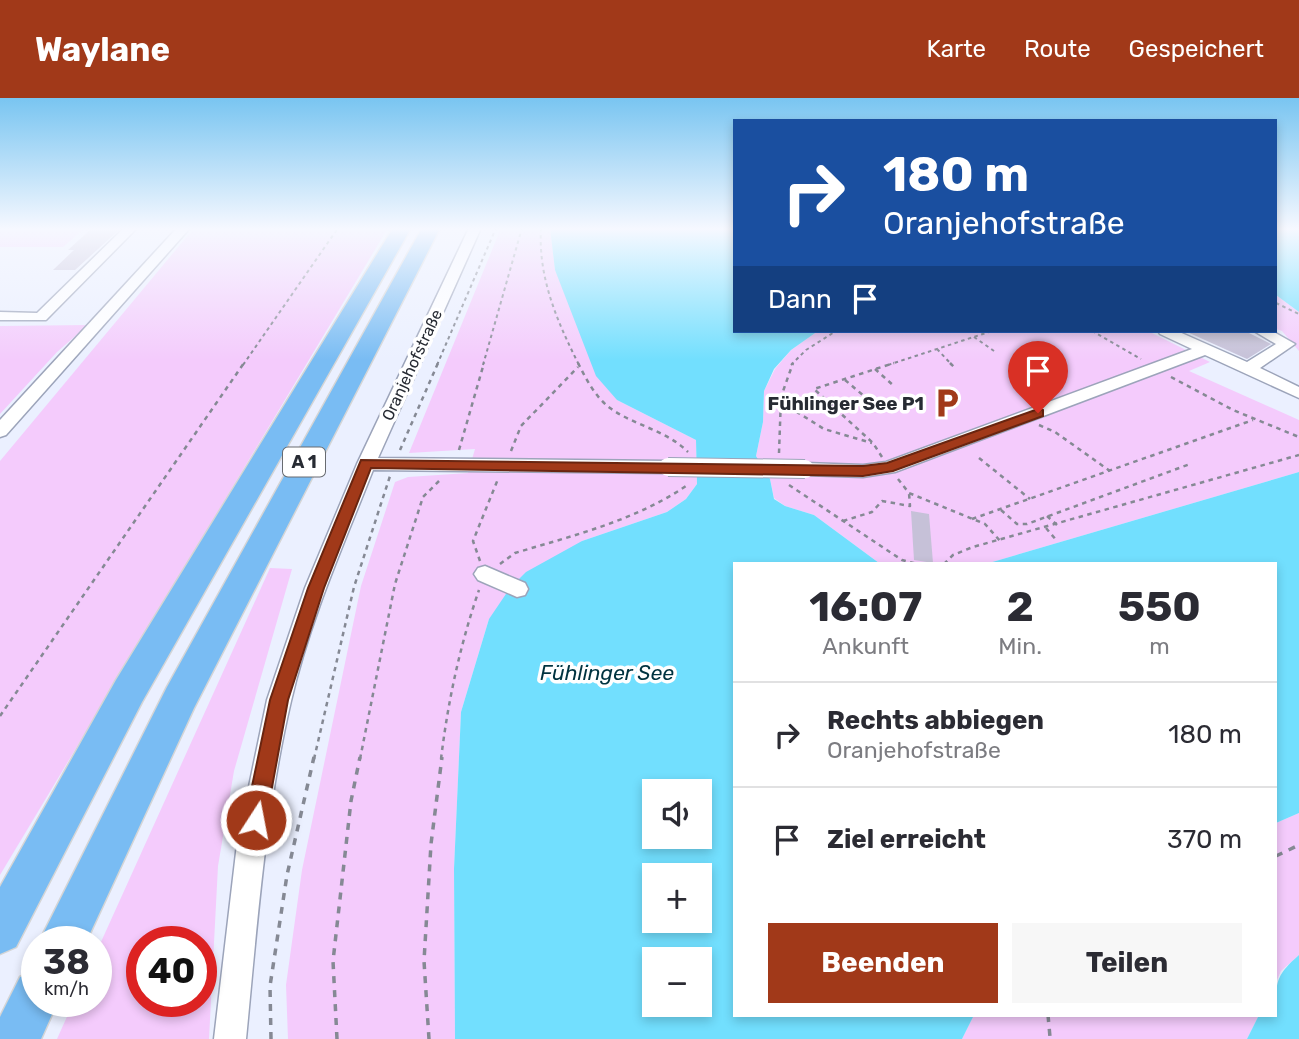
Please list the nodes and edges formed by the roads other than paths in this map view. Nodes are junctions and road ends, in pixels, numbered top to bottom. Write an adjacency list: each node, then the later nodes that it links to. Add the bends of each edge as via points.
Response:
1 (87, 272): 6 (street, via 41,317)
2 (144, 272): 14 (street)
3 (376, 272): 18 (highway, A 1)
4 (408, 272): 20 (highway, A 1, via 180,698)
5 (455, 272): 15 (street, Oranjehofstraße)
6 (0, 316)
7 (1170, 333): 9 (street)
8 (1265, 333): 10 (street, via 1287,344)
9 (1206, 349): 12 (street); 15 (street, bridge, via 888,468)
10 (1280, 349): 11 (street); 12 (street)
11 (1299, 357)
12 (1248, 369): 13 (street)
13 (1299, 393)
14 (0, 431)
15 (366, 464): 24 (street, Oranjehofstraße, via 316,588 279,700 251,844)
16 (485, 574): 17 (street)
17 (517, 589)
18 (129, 691): 19 (highway, via 31,836); 21 (highway, A 1)
19 (0, 891)
20 (70, 926)
21 (0, 931)
22 (26, 1017): 23 (highway)
23 (15, 1039)
24 (230, 1039)

